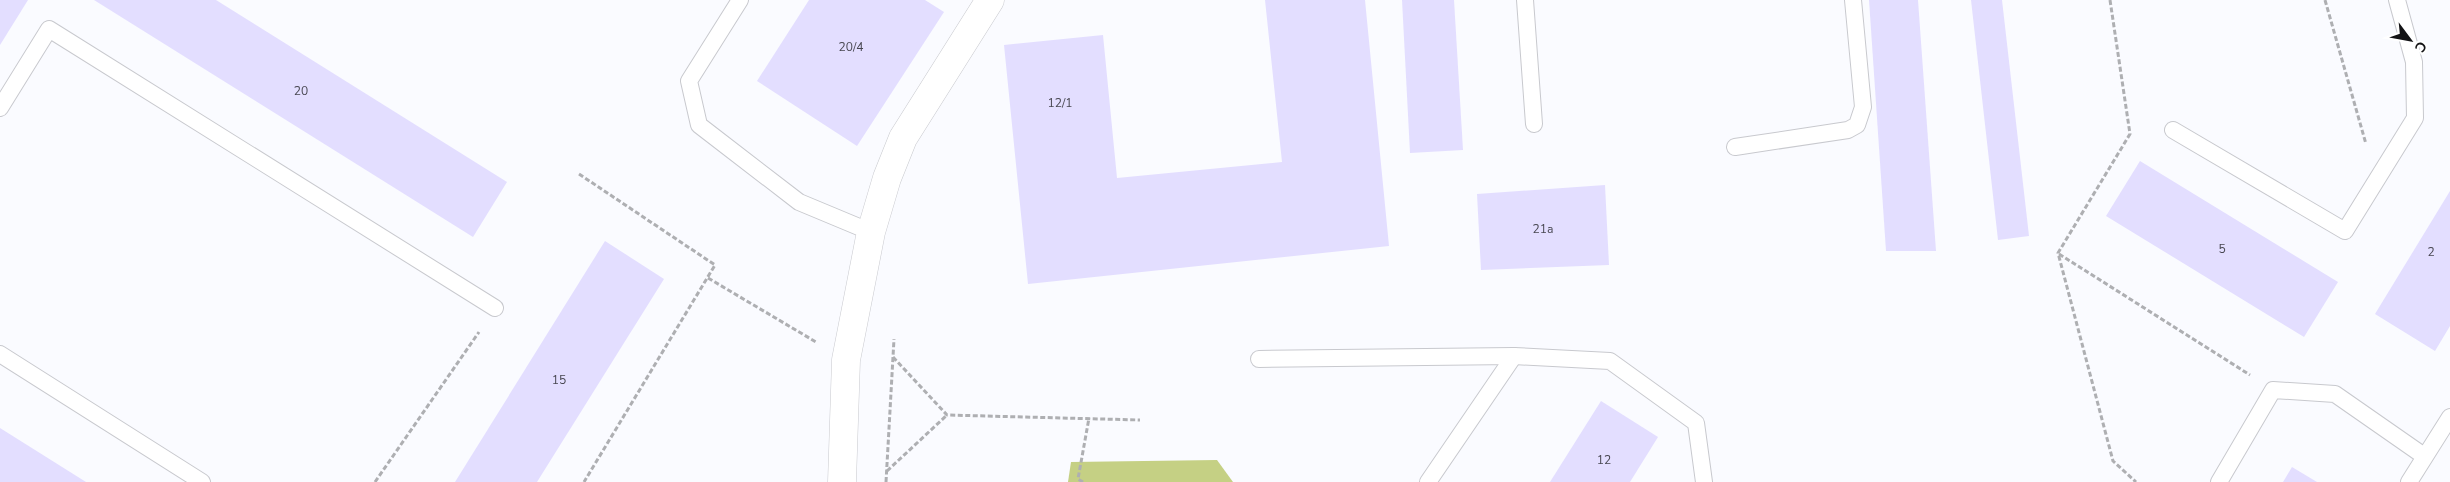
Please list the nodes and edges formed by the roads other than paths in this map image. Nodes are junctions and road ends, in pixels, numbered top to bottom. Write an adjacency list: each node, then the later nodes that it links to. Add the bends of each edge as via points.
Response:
1 (740, 0): 10 (lane, via 689,81 699,125 799,202)
2 (990, 0): 10 (street, via 903,138)
3 (1525, 0): 7 (lane)
4 (1853, 0): 9 (lane, via 1863,107 1857,125 1848,130)
5 (2397, 0): 8 (lane, via 2414,62 2415,118 2345,231)
6 (0, 108): 11 (lane, via 49,29)
7 (1534, 124)
8 (2173, 130)
9 (1735, 147)
10 (871, 232): 18 (street, via 846,360)
11 (495, 308)
12 (0, 354): 17 (lane)
13 (1514, 356): 14 (lane); 19 (lane); 20 (lane, via 1610,361 1696,424)
14 (1259, 359)
15 (2450, 417): 16 (lane)
16 (2424, 456): 21 (lane, via 2335,394 2273,390); 22 (lane)
17 (202, 482)
18 (842, 482)
19 (1428, 482)
20 (1704, 482)
21 (2219, 482)
22 (2409, 482)

